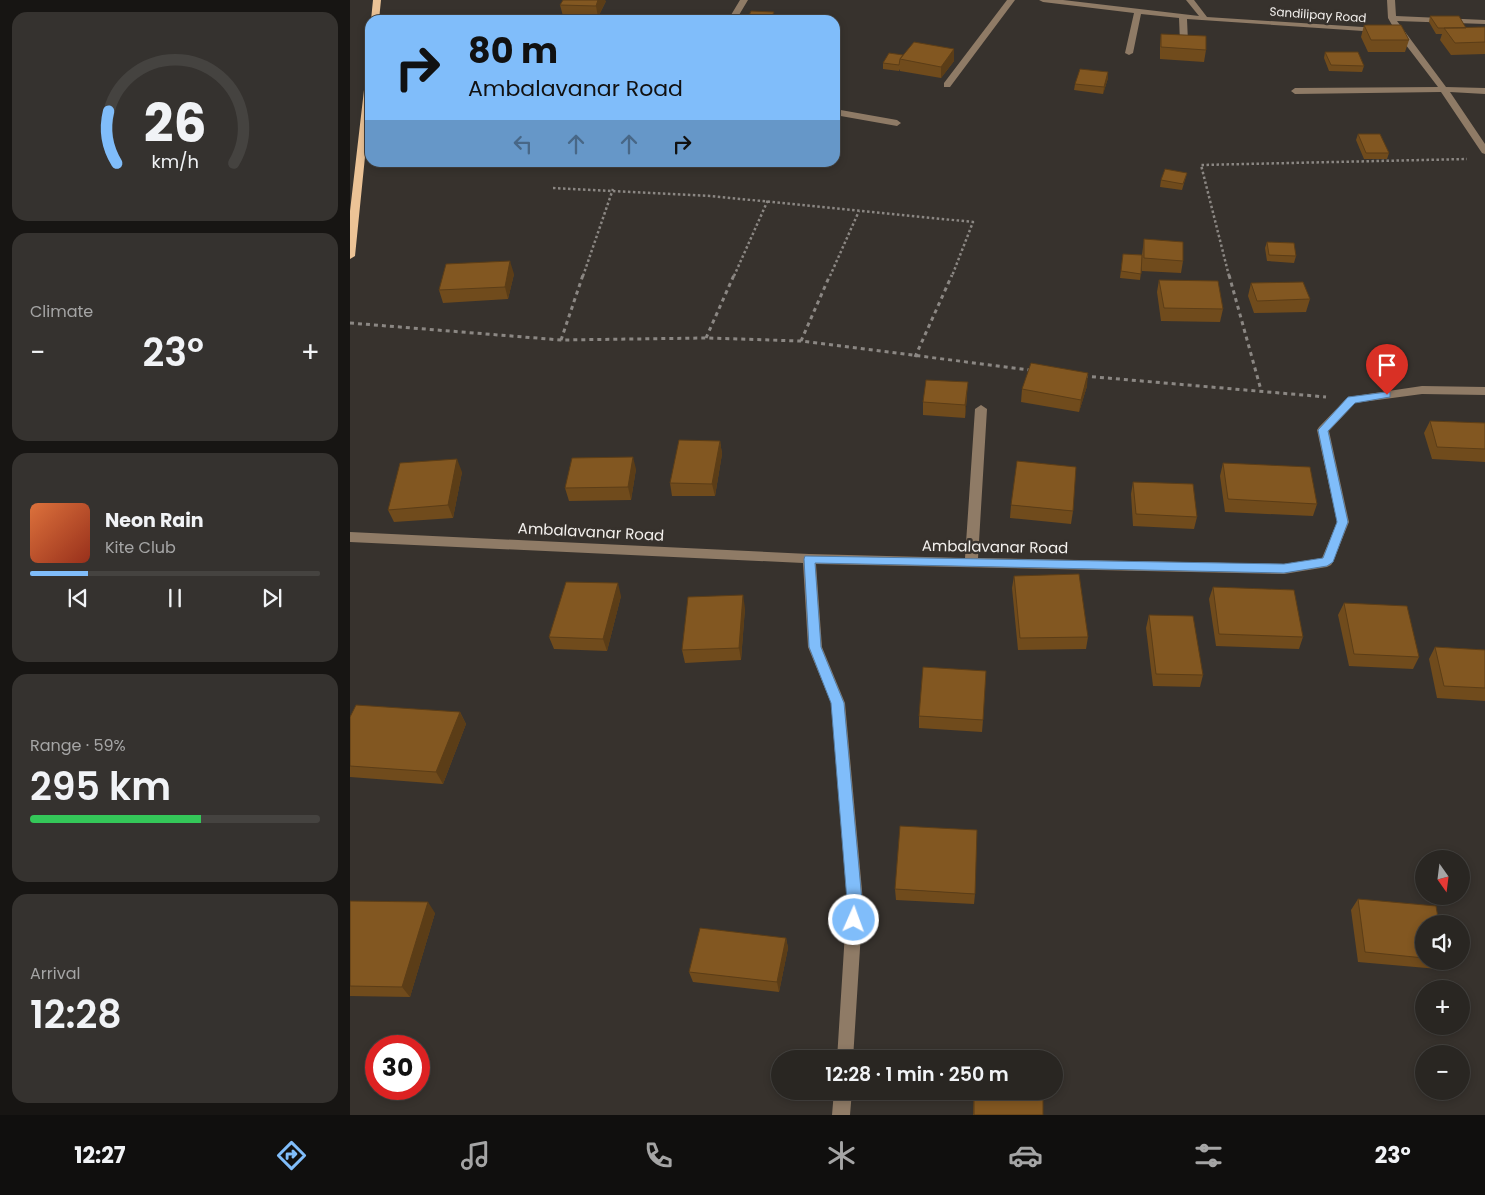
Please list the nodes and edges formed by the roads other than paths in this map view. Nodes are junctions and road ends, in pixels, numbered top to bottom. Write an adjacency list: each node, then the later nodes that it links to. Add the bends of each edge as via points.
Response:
1 (377, 0): 8 (main road)
2 (744, 0): 9 (street)
3 (1011, 0): 17 (street)
4 (1043, 0): 7 (street, Sandilipay Road)
5 (1190, 0): 12 (street)
6 (1391, 0): 11 (street)
7 (1138, 11): 10 (street, Sandilipay Road); 16 (street)
8 (376, 15)
9 (735, 15)
10 (1183, 16): 12 (street, Sandilipay Road); 15 (street)
11 (1392, 18): 13 (street); 14 (street)
12 (1205, 19): 14 (street, Sandilipay Road)
13 (1485, 22)
14 (1400, 32): 18 (street)
15 (1184, 42)
16 (1128, 53)
17 (947, 84)
18 (1444, 89): 19 (street); 20 (street); 24 (street)
19 (1295, 91)
20 (1485, 91)
21 (365, 109): 25 (main road)
22 (840, 113): 23 (street)
23 (897, 123)
24 (1485, 151)
25 (352, 222): 26 (main road)
26 (350, 256)
27 (1485, 391): 31 (street, Ambalavanar Road, via 1422,390 1352,400 1323,430 1343,522 1327,562 1284,569)
28 (981, 409): 31 (street)
29 (350, 537): 30 (street, Ambalavanar Road)
30 (810, 559): 31 (street, Ambalavanar Road); 32 (street, via 815,647 838,703 855,901)
31 (971, 563)
32 (846, 1050)
33 (842, 1100): 34 (street)
34 (841, 1115)

